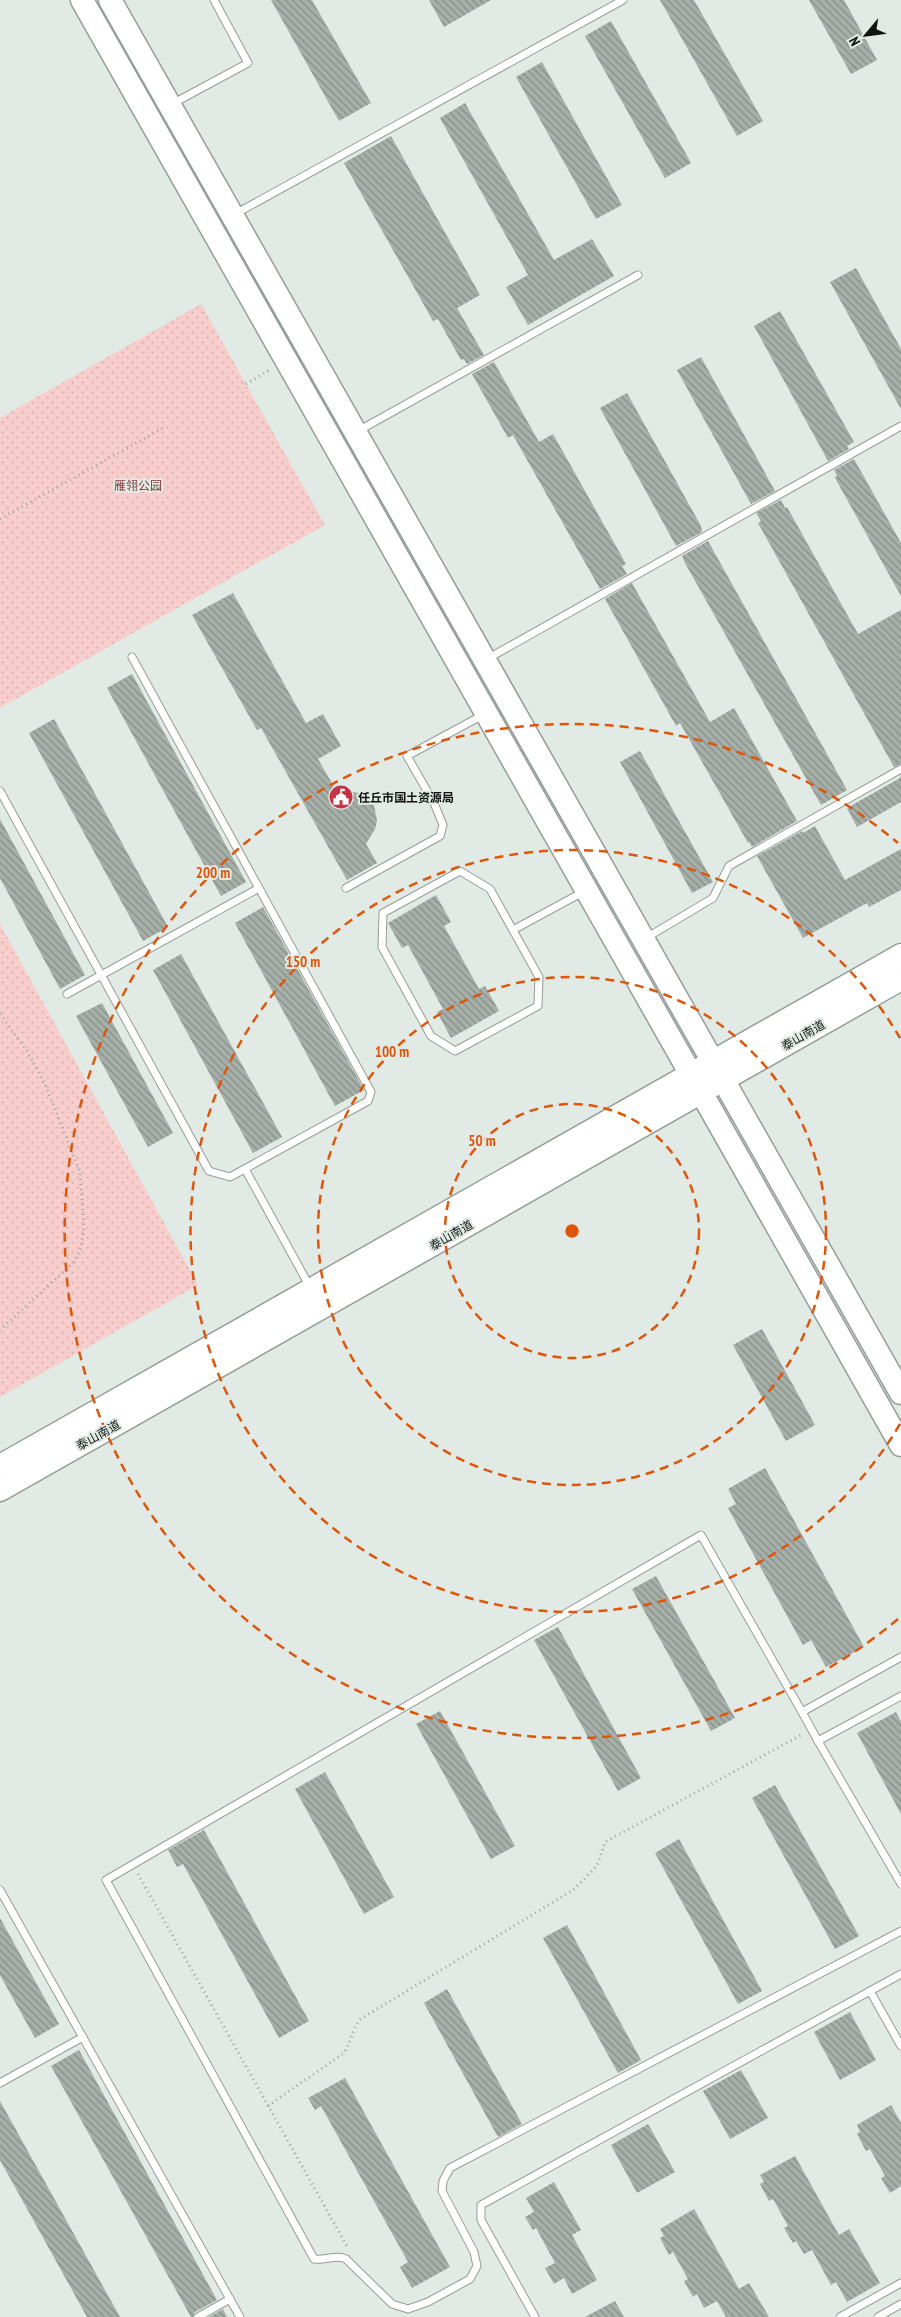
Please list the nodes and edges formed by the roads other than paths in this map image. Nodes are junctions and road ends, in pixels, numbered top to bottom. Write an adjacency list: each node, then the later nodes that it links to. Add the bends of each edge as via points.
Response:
1 (82, 0): 12 (main road)
2 (110, 0): 5 (main road)
3 (214, 0): 5 (lane, via 248,63)
4 (623, 0): 6 (lane)
5 (170, 106): 6 (main road)
6 (232, 215): 9 (main road)
7 (638, 275): 9 (lane)
8 (901, 426): 11 (lane)
9 (355, 432): 11 (main road)
10 (132, 657): 15 (lane)
11 (485, 660): 19 (main road)
12 (486, 713): 16 (lane, via 407,756 443,825 440,836); 17 (main road)
13 (901, 769): 19 (lane, via 729,866 713,898)
14 (0, 791): 21 (lane)
15 (259, 888): 21 (lane); 26 (lane, via 371,1092 368,1101)
16 (346, 888)
17 (586, 890): 18 (lane); 25 (main road)
18 (513, 930): 18 (lane, via 539,977 538,1006 455,1051 431,1036 382,947 383,914 460,871 490,889)
19 (643, 939): 24 (main road)
20 (901, 955): 24 (main road, 泰山南道)
21 (101, 975): 23 (lane); 26 (lane, via 209,1171 230,1177)
22 (901, 979): 24 (main road, 泰山南道)
23 (67, 994)
24 (718, 1071): 25 (main road, 泰山南道); 28 (main road)
25 (696, 1084): 27 (main road, 泰山南道); 29 (main road); 31 (main road, 泰山南道)
26 (245, 1169): 27 (lane)
27 (311, 1290): 30 (main road, 泰山南道)
28 (901, 1394)
29 (901, 1445)
30 (0, 1466)
31 (0, 1490)
32 (901, 1657): 34 (lane)
33 (901, 1696): 35 (lane)
34 (802, 1712): 35 (lane); 38 (lane, via 701,1535 106,1880 314,2259 346,2259 392,2304 408,2309 470,2279 477,2266 474,2252 442,2191 443,2180 450,2168)
35 (818, 1742): 36 (lane)
36 (901, 1884)
37 (0, 1890): 41 (lane)
38 (901, 1931)
39 (901, 1974): 40 (lane)
40 (870, 1991): 42 (lane); 49 (lane, via 481,2205 481,2220)
41 (83, 2037): 43 (lane); 45 (lane)
42 (901, 2046)
43 (0, 2084)
44 (901, 2283): 50 (lane)
45 (230, 2299): 47 (lane); 48 (lane)
46 (901, 2304): 51 (lane)
47 (198, 2317)
48 (240, 2317)
49 (535, 2317)
50 (840, 2317)
51 (878, 2317)

